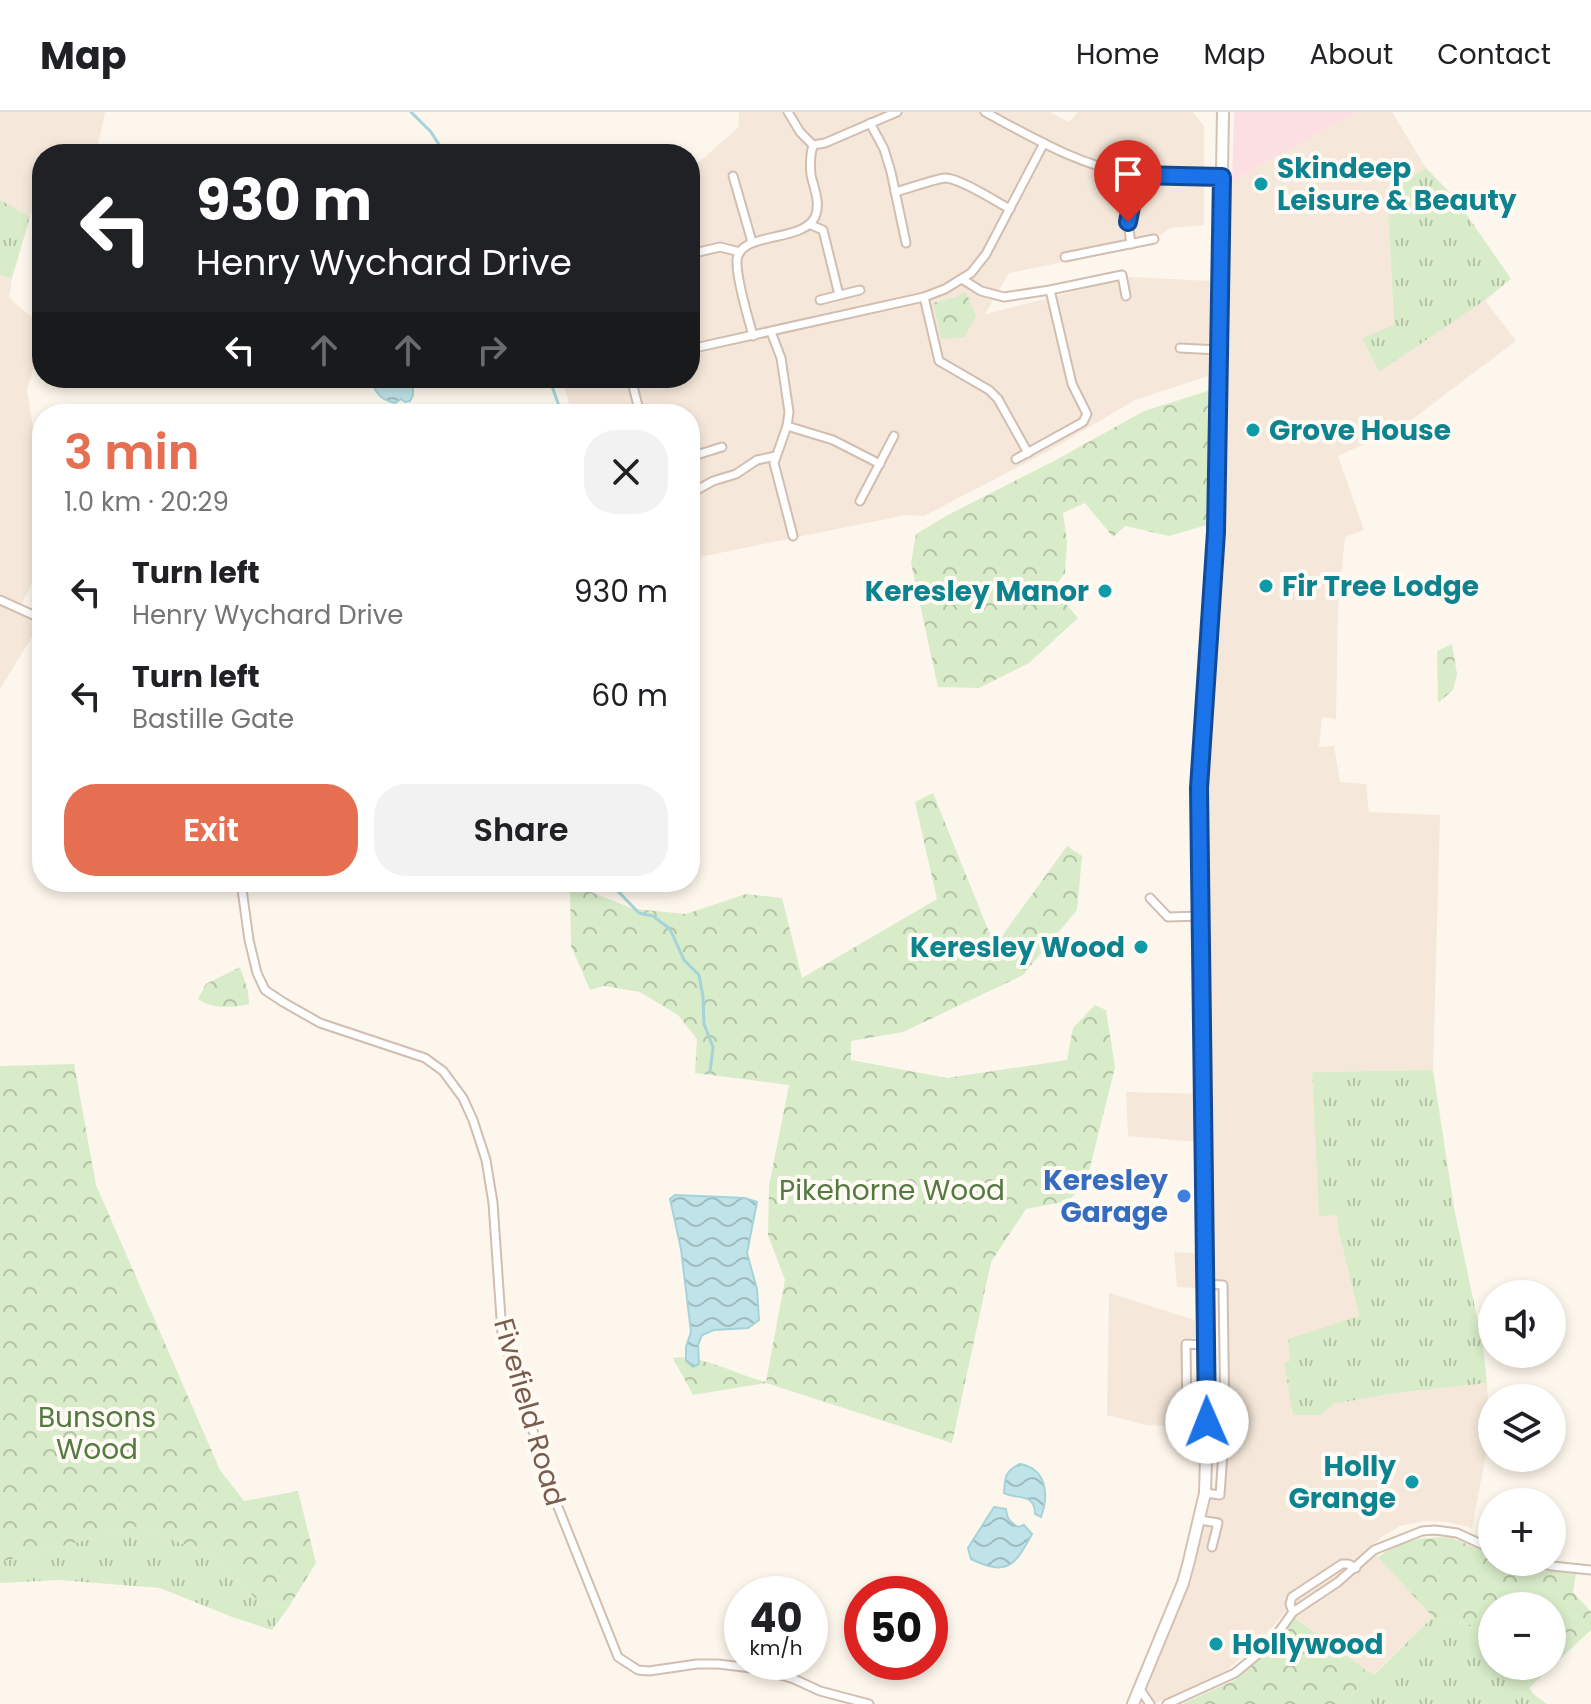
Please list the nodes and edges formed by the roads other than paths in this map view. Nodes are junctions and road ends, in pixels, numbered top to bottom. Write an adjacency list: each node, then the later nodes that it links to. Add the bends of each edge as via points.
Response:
1 (788, 112): 7 (street)
2 (897, 112): 5 (street)
3 (985, 112): 6 (street)
4 (1223, 112): 10 (main road)
5 (870, 123): 7 (street); 11 (street, via 884,149)
6 (1044, 143): 8 (street, via 1072,157); 12 (street)
7 (813, 145): 13 (street, via 811,172 818,208)
8 (1137, 175): 10 (street); 17 (street, via 1128,222)
9 (733, 176): 15 (street)
10 (1222, 177): 32 (main road)
11 (895, 192): 12 (street, via 948,179); 16 (street)
12 (1010, 209): 21 (street, via 986,254)
13 (811, 225): 15 (street); 24 (street, via 823,230)
14 (1154, 239): 17 (street)
15 (752, 242): 19 (street)
16 (906, 243)
17 (1131, 244): 20 (street)
18 (700, 252): 19 (street, via 720,247)
19 (740, 252): 29 (street, via 736,261)
20 (1065, 257)
21 (962, 279): 23 (street, via 1004,297); 26 (street)
22 (860, 290): 24 (street)
23 (1050, 290): 25 (street, via 1122,275); 36 (street, via 1072,384 1087,414 1083,422)
24 (839, 295): 27 (street)
25 (1126, 296)
26 (924, 297): 28 (street); 36 (street, via 939,361 998,399)
27 (820, 300)
28 (771, 332): 29 (street); 33 (street, via 786,383)
29 (753, 336): 30 (street)
30 (700, 347)
31 (1180, 348): 32 (street)
32 (1219, 350): 48 (main road, via 1216,532 1199,788)
33 (787, 426): 38 (street); 40 (street, via 833,440)
34 (894, 436): 40 (street)
35 (722, 447): 37 (street)
36 (1028, 453): 39 (street)
37 (700, 454)
38 (776, 456): 41 (street); 43 (street)
39 (1016, 459)
40 (880, 464): 42 (street)
41 (700, 488)
42 (860, 501)
43 (793, 536)
44 (0, 600): 45 (street)
45 (32, 614)
46 (242, 892): 61 (street, Fivefield Road, via 249,940 265,990 320,1023 425,1058 443,1071 463,1098 486,1160 502,1333 554,1497 618,1657 649,1671 697,1664 760,1669)
47 (1150, 898): 48 (street, via 1168,917)
48 (1201, 916): 49 (main road)
49 (1206, 1284): 50 (main road); 52 (street, via 1223,1285 1225,1423 1220,1495)
50 (1206, 1345): 51 (main road); 51 (street, via 1186,1344 1187,1419)
51 (1207, 1422): 52 (main road)
52 (1205, 1493): 53 (main road)
53 (1200, 1520): 55 (street, via 1219,1519); 60 (main road, via 1183,1583)
54 (1478, 1543): 57 (street, via 1457,1533 1422,1531 1374,1550)
55 (1212, 1547)
56 (1566, 1567): 58 (street)
57 (1356, 1568): 59 (street); 59 (street, via 1342,1564 1292,1597)
58 (1591, 1570)
59 (1293, 1612): 64 (street, via 1270,1644 1235,1673)
60 (1139, 1688): 62 (main road); 63 (street)
61 (869, 1704)
62 (1133, 1704)
63 (1150, 1704)
64 (1167, 1704)

